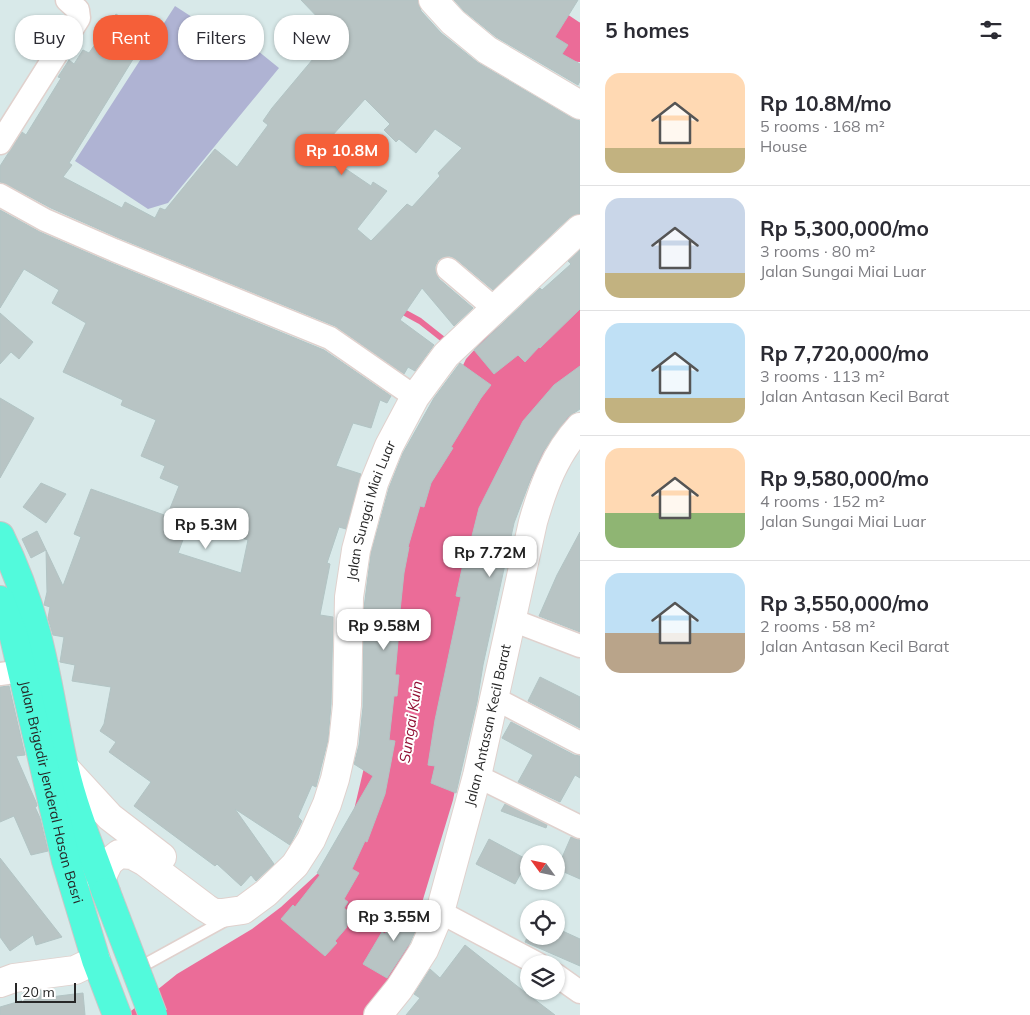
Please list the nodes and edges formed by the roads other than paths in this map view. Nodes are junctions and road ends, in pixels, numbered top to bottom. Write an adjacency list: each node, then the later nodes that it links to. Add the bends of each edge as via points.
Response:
1 (433, 0): 3 (street, via 453,22 487,50)
2 (73, 9): 4 (street)
3 (580, 104)
4 (3, 131)
5 (0, 195): 9 (street, via 97,243 330,338)
6 (580, 229): 8 (street, Jalan Sungai Miai Luar)
7 (448, 269): 8 (street)
8 (495, 309): 9 (street, Jalan Sungai Miai Luar, via 452,349)
9 (415, 398): 22 (street, Jalan Sungai Miai Luar, via 389,446 374,483 356,550 350,597 347,706 335,780 311,840 295,865 266,893)
10 (580, 427): 13 (street, Jalan Antasan Kecil Barat, via 562,451 541,494)
11 (0, 536): 18 (highway, Jalan Brigadir Jenderal Hasan Basri, via 13,563 36,632)
12 (0, 600): 15 (highway, Jalan Brigadir Jenderal Hasan Basri, via 14,638)
13 (512, 620): 14 (street); 16 (street, Jalan Antasan Kecil Barat)
14 (580, 646)
15 (11, 673): 25 (highway, Jalan Brigadir Jenderal Hasan Basri, via 66,861)
16 (494, 698): 17 (street); 19 (street, Jalan Antasan Kecil Barat)
17 (580, 743)
18 (64, 767): 21 (highway, Jalan Brigadir Jenderal Hasan Basri, via 80,825); 22 (street, via 110,817)
19 (477, 776): 20 (street); 23 (street, Jalan Antasan Kecil Barat)
20 (580, 827)
21 (104, 886): 22 (street, via 109,862 119,854 132,855 214,913); 30 (highway, Jalan Brigadir Jenderal Hasan Basri, bridge)
22 (237, 911): 25 (lane)
23 (440, 912): 24 (street); 31 (street, Jalan Antasan Kecil Barat, via 424,950)
24 (521, 955)
25 (109, 973): 27 (street, via 75,970 14,978); 29 (highway, Jalan Brigadir Jenderal Hasan Basri)
26 (565, 981): 28 (street)
27 (0, 983)
28 (580, 992)
29 (117, 1015)
30 (153, 1015)
31 (378, 1015)

